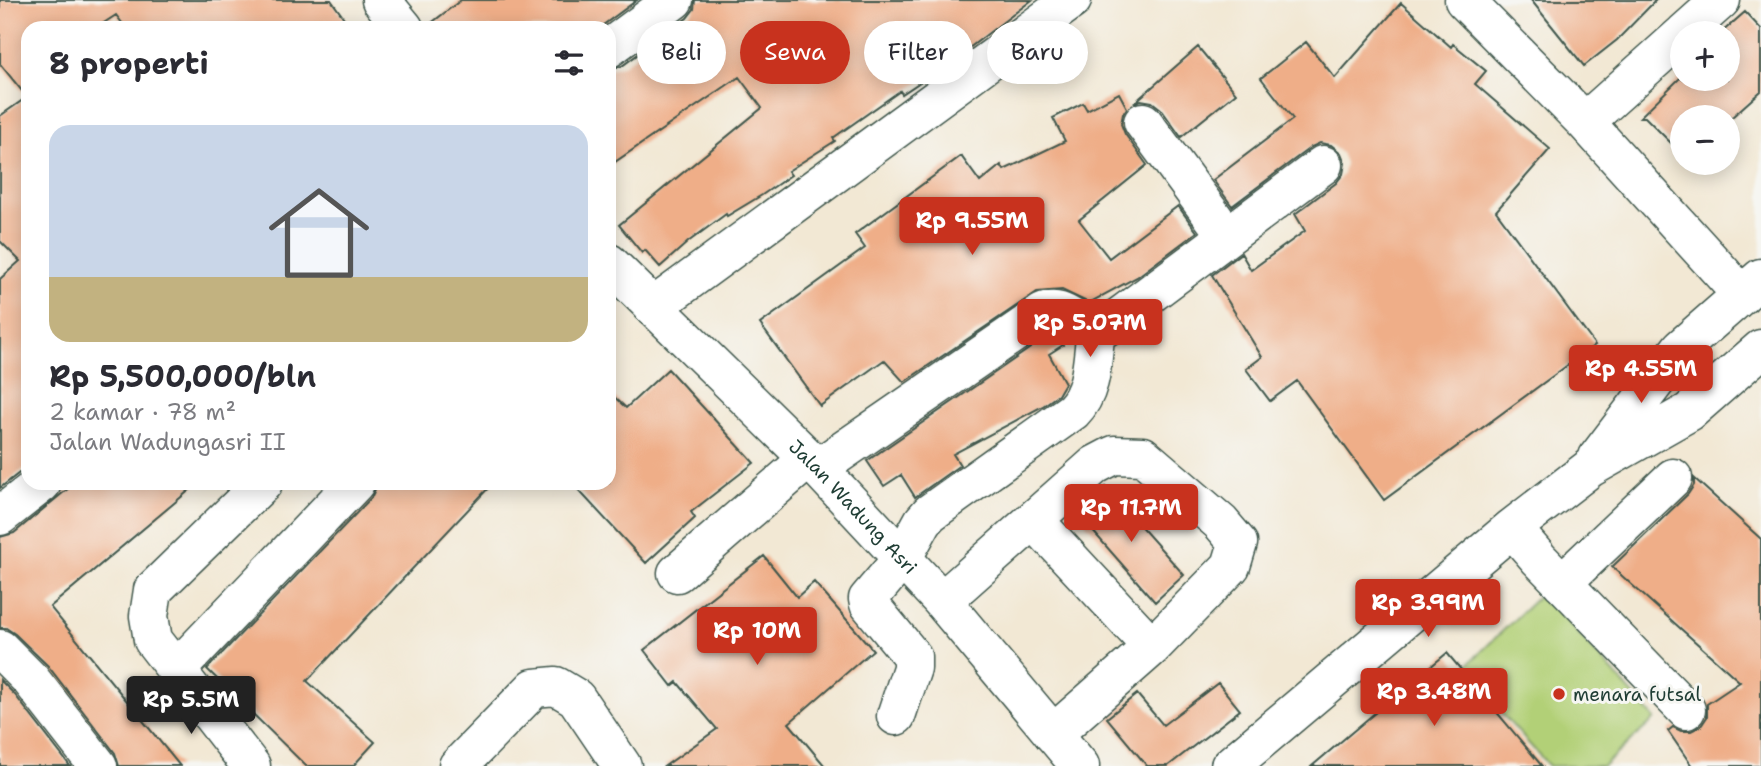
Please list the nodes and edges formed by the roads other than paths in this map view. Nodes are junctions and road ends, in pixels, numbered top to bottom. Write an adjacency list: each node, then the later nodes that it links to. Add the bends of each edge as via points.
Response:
1 (381, 0): 6 (street)
2 (674, 0): 8 (street)
3 (1072, 0): 16 (street)
4 (1464, 0): 11 (street)
5 (1721, 0): 7 (street)
6 (398, 21)
7 (1698, 21)
8 (616, 43)
9 (1670, 46): 11 (street)
10 (1143, 122): 13 (street)
11 (1586, 122): 15 (street)
12 (1323, 165): 13 (street)
13 (1227, 236): 17 (street, via 1106,327)
14 (616, 269): 16 (street, Jalan Wadung Asri)
15 (1752, 287): 20 (street, via 1681,348)
16 (653, 307): 19 (street, Jalan Wadung Asri)
17 (1096, 329): 19 (street, via 1048,310); 28 (street, via 1083,400 930,513)
18 (1761, 349): 20 (street, via 1689,412)
19 (813, 464): 28 (street, Jalan Wadung Asri); 29 (street)
20 (1590, 468): 27 (street)
21 (1673, 478): 30 (street)
22 (34, 490): 25 (street)
23 (256, 490): 34 (street, via 153,590 149,616 153,640)
24 (348, 490): 34 (street)
25 (0, 516)
26 (1034, 520): 31 (street); 32 (street); 32 (street, via 1095,465 1114,455 1143,456 1221,523 1238,543 1231,566)
27 (1513, 528): 30 (street); 43 (street)
28 (902, 559): 31 (street, Jalan Wadung Asri); 36 (street, via 868,601 912,656)
29 (677, 573)
30 (1562, 583): 35 (street)
31 (942, 601): 37 (street, Jalan Wadung Asri)
32 (1152, 647): 37 (street)
33 (0, 649): 38 (street, via 31,680)
34 (177, 669): 39 (street)
35 (1686, 710)
36 (895, 716)
37 (1053, 734): 42 (street, Jalan Wadung Asri)
38 (98, 766)
39 (251, 766)
40 (458, 766): 41 (street, via 534,688 556,687 576,698)
41 (622, 766)
42 (1080, 766)
43 (1230, 766)

